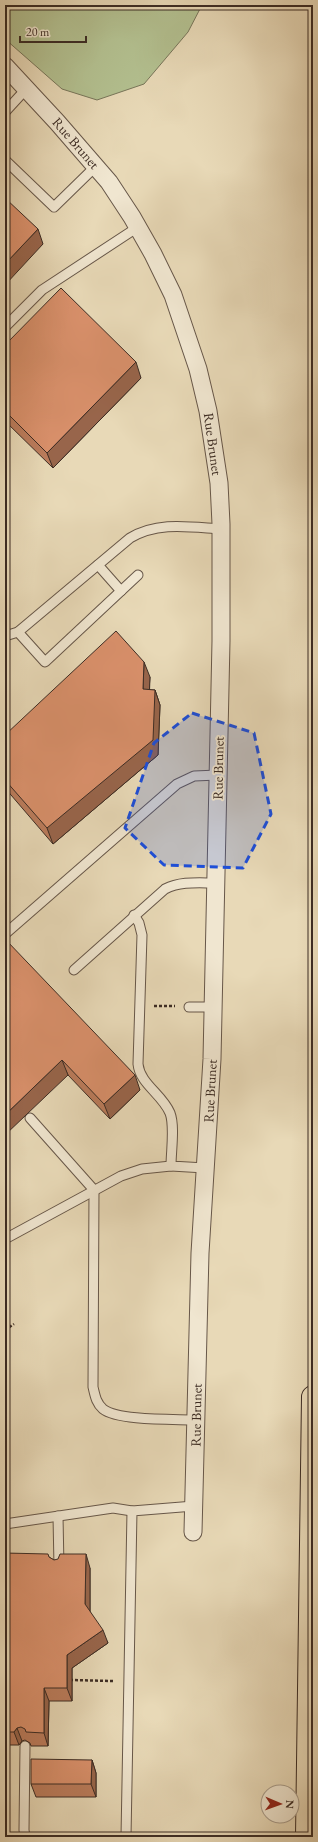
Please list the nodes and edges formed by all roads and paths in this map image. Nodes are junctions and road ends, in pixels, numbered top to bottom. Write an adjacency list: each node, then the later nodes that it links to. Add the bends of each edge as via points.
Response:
1 (5, 66): 2 (street, Rue Brunet)
2 (27, 88): 3 (lane); 5 (street, Rue Brunet)
3 (5, 112)
4 (5, 160): 5 (lane, via 54,207)
5 (96, 166): 6 (street, Rue Brunet)
6 (138, 227): 7 (lane, via 42,290); 8 (street, Rue Brunet, via 173,295 198,369 212,433 219,483)
7 (5, 327)
8 (221, 529): 9 (lane, via 163,526 148,529 130,538); 14 (street, Rue Brunet)
9 (98, 565): 11 (lane); 12 (lane)
10 (138, 575): 11 (lane)
11 (121, 591): 12 (lane, via 45,662)
12 (18, 632): 13 (lane)
13 (5, 636)
14 (218, 775): 15 (street, Rue Brunet); 17 (lane, via 194,776 177,784)
15 (216, 883): 16 (lane, via 174,884); 20 (street, Rue Brunet)
16 (134, 915): 18 (lane); 22 (lane, via 142,935 138,1071 163,1101 170,1114)
17 (5, 934)
18 (74, 970)
19 (189, 1007): 20 (lane)
20 (213, 1007): 23 (street, Rue Brunet, via 211,1094)
21 (30, 1118): 24 (lane)
22 (171, 1166): 23 (lane); 24 (lane, via 131,1172)
23 (205, 1168): 29 (street, Rue Brunet)
24 (94, 1190): 25 (lane); 29 (lane, via 93,1387 96,1400 104,1409 130,1417)
25 (5, 1239)
26 (14, 1324): 27 (path)
27 (5, 1330)
28 (313, 1397): 41 (highway)
29 (196, 1420): 30 (street, Rue Brunet)
30 (194, 1506): 31 (lane); 34 (street, Rue Brunet)
31 (132, 1511): 32 (lane, via 113,1508); 40 (lane)
32 (58, 1516): 33 (lane); 35 (lane)
33 (5, 1524)
34 (193, 1532)
35 (59, 1567)
36 (63, 1680): 37 (path)
37 (116, 1681)
38 (25, 1746): 39 (lane)
39 (25, 1837)
40 (126, 1837)
41 (306, 1837)

